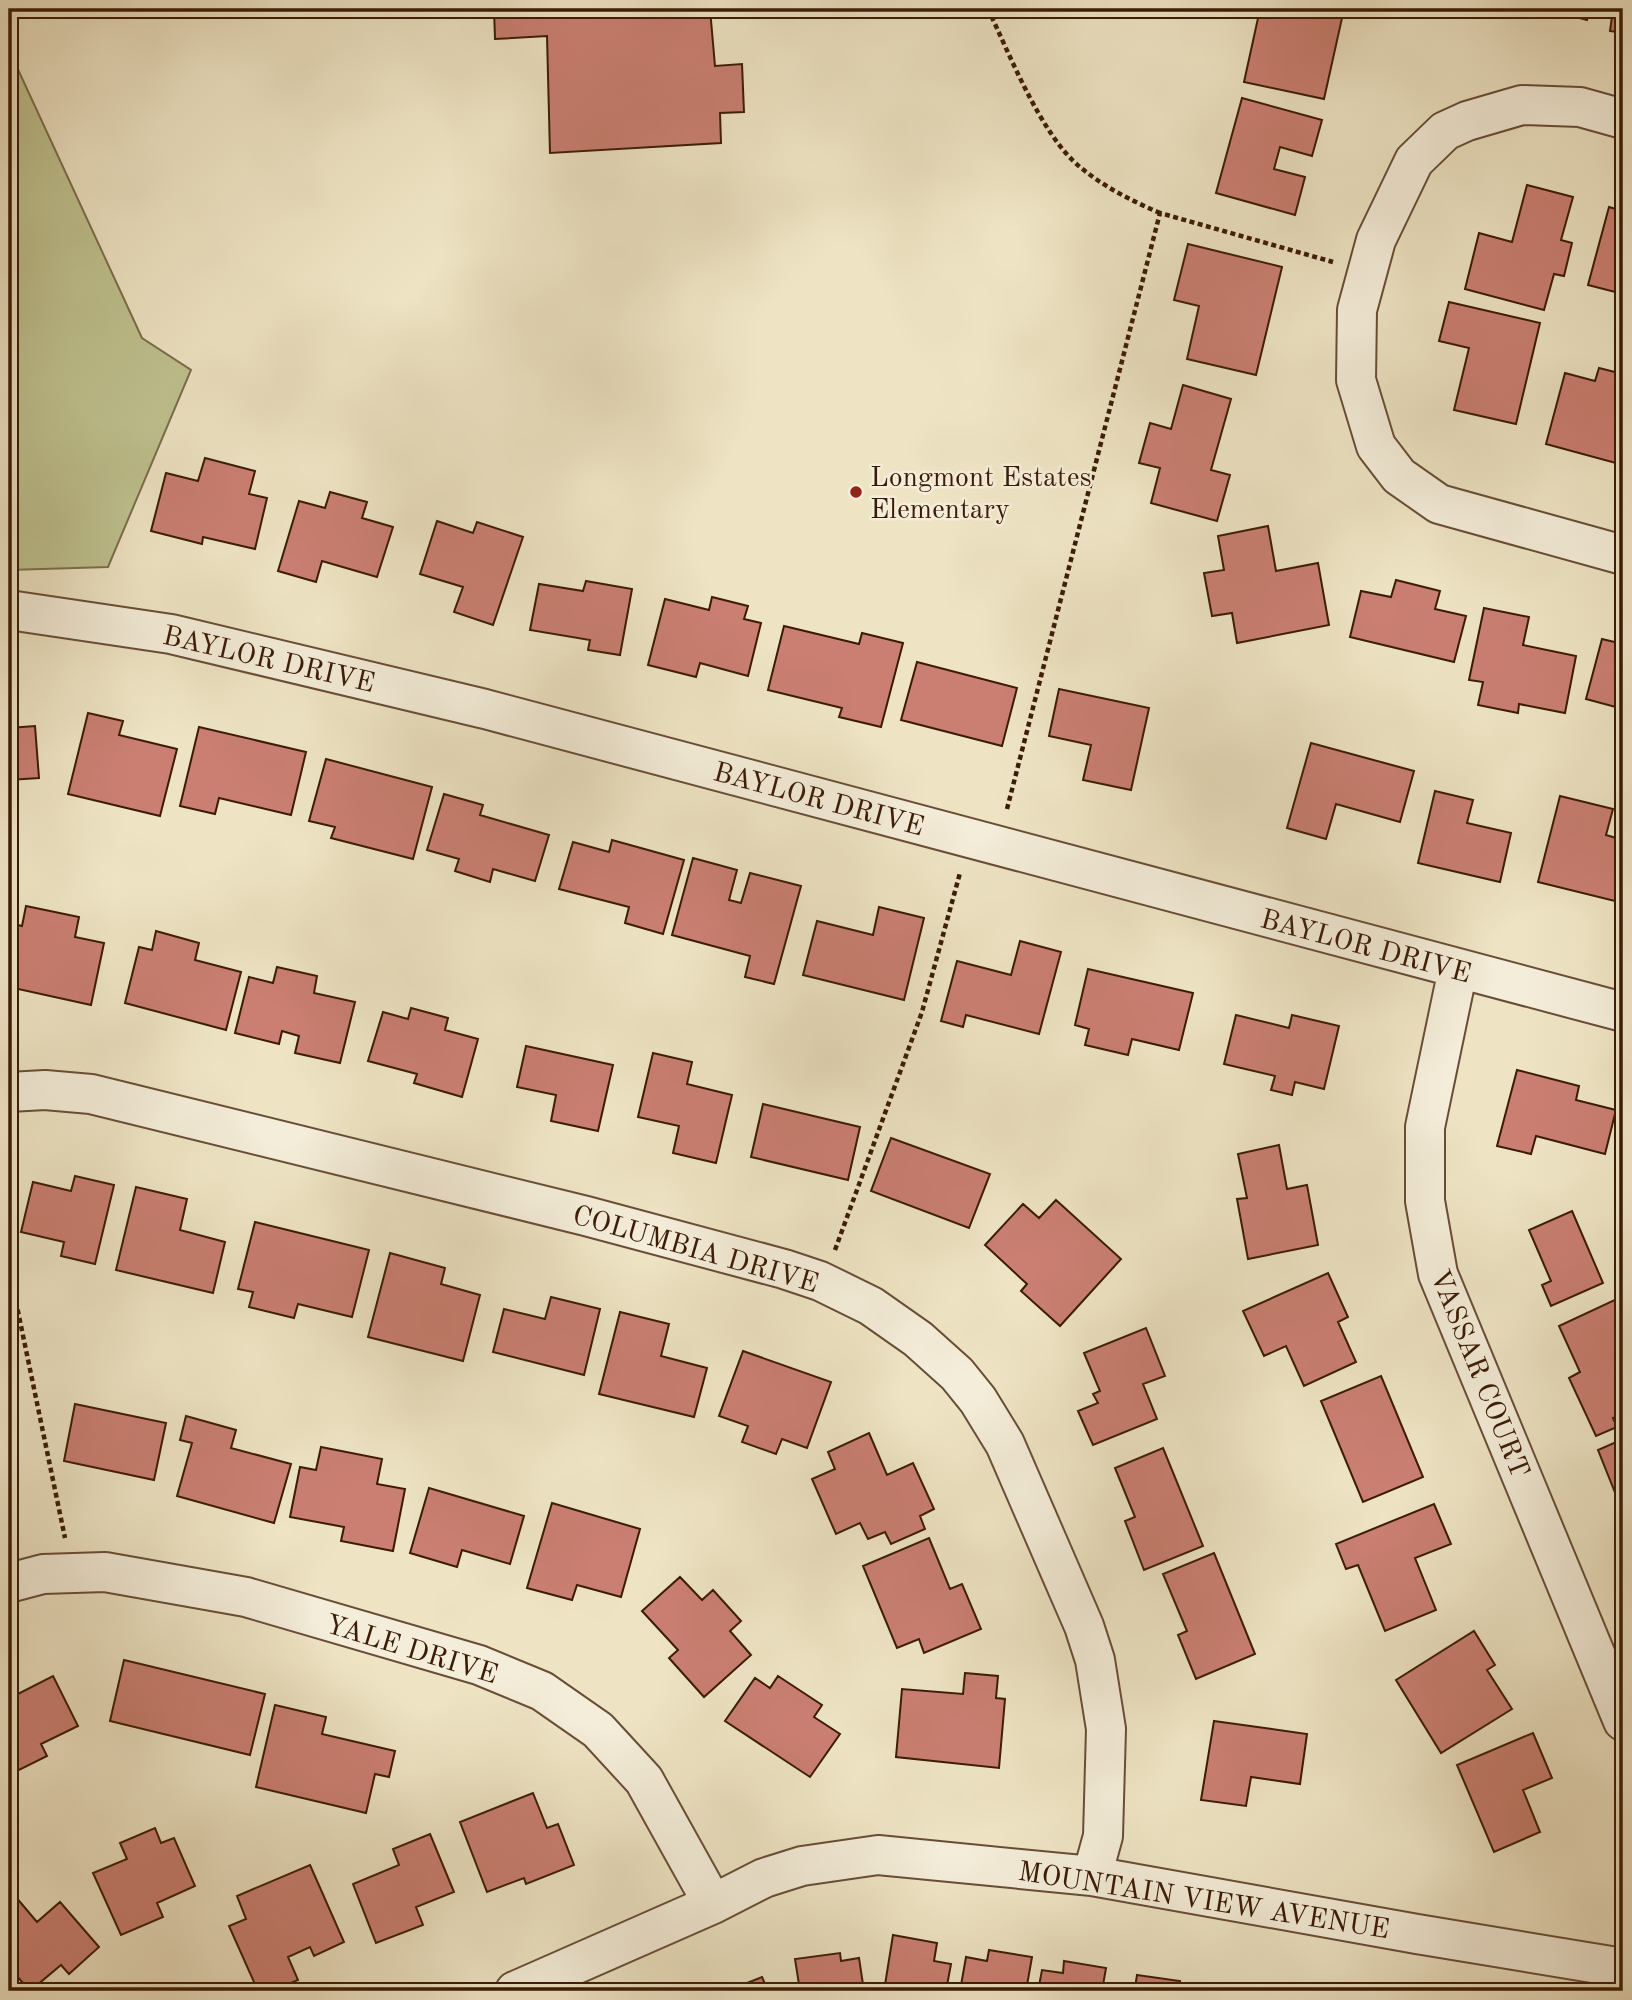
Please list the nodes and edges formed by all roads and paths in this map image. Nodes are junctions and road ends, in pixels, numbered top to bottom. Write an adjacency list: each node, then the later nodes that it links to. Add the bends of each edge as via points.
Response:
1 (988, 9): 3 (path, via 1052,134 1079,166 1125,198)
2 (1623, 119): 4 (street, via 1580,107 1522,105 1445,131 1414,160 1376,240)
3 (1160, 213): 4 (path); 7 (path)
4 (1367, 272): 5 (street, via 1357,310 1356,380 1376,446 1399,476 1439,504)
5 (1623, 555)
6 (9, 610): 9 (street, BAYLOR DRIVE, via 171,634 485,709)
7 (1008, 809)
8 (960, 872): 12 (path, via 922,1012)
9 (1458, 970): 10 (street, BAYLOR DRIVE); 16 (street, VASSAR COURT, via 1425,1127 1424,1201 1438,1274)
10 (1623, 1012)
11 (9, 1092): 17 (street, COLUMBIA DRIVE, via 91,1094 784,1269 871,1306 918,1339 957,1374 1005,1444 1084,1626 1095,1660 1106,1730 1103,1836)
12 (838, 1244)
13 (9, 1268): 14 (path)
14 (72, 1573): 15 (street, YALE DRIVE, via 43,1574); 18 (street, YALE DRIVE, via 105,1572 246,1597 479,1665 542,1691 598,1730 643,1780)
15 (9, 1583)
16 (1623, 1721)
17 (1092, 1876): 18 (street, MOUNTAIN VIEW AVENUE, via 878,1855 802,1866 764,1878); 19 (street, MOUNTAIN VIEW AVENUE)
18 (713, 1904): 20 (street, MOUNTAIN VIEW AVENUE)
19 (1623, 1968)
20 (515, 1991)

